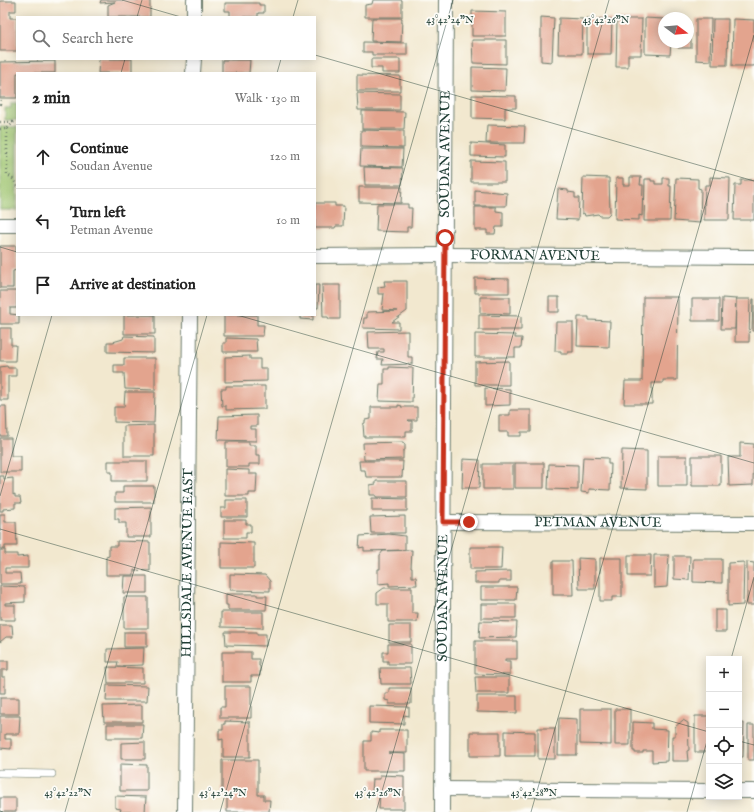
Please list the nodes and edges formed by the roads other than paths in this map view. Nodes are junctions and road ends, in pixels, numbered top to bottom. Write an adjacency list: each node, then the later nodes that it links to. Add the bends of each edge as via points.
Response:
1 (194, 0): 3 (street)
2 (446, 0): 8 (street, SOUDAN AVENUE)
3 (194, 16)
4 (194, 60): 5 (street)
5 (193, 72)
6 (0, 225): 7 (street)
7 (16, 225)
8 (445, 255): 9 (street, FORMAN AVENUE); 10 (street, FORMAN AVENUE); 12 (street, SOUDAN AVENUE)
9 (316, 256)
10 (754, 257)
11 (190, 316): 20 (street, HILLSDALE AVENUE EAST)
12 (443, 522): 13 (street, PETMAN AVENUE); 16 (street, SOUDAN AVENUE)
13 (754, 524)
14 (0, 773): 15 (lane)
15 (52, 774)
16 (442, 789): 17 (street); 21 (street, SOUDAN AVENUE)
17 (706, 791)
18 (742, 791): 19 (street)
19 (754, 791)
20 (185, 812)
21 (442, 812)

